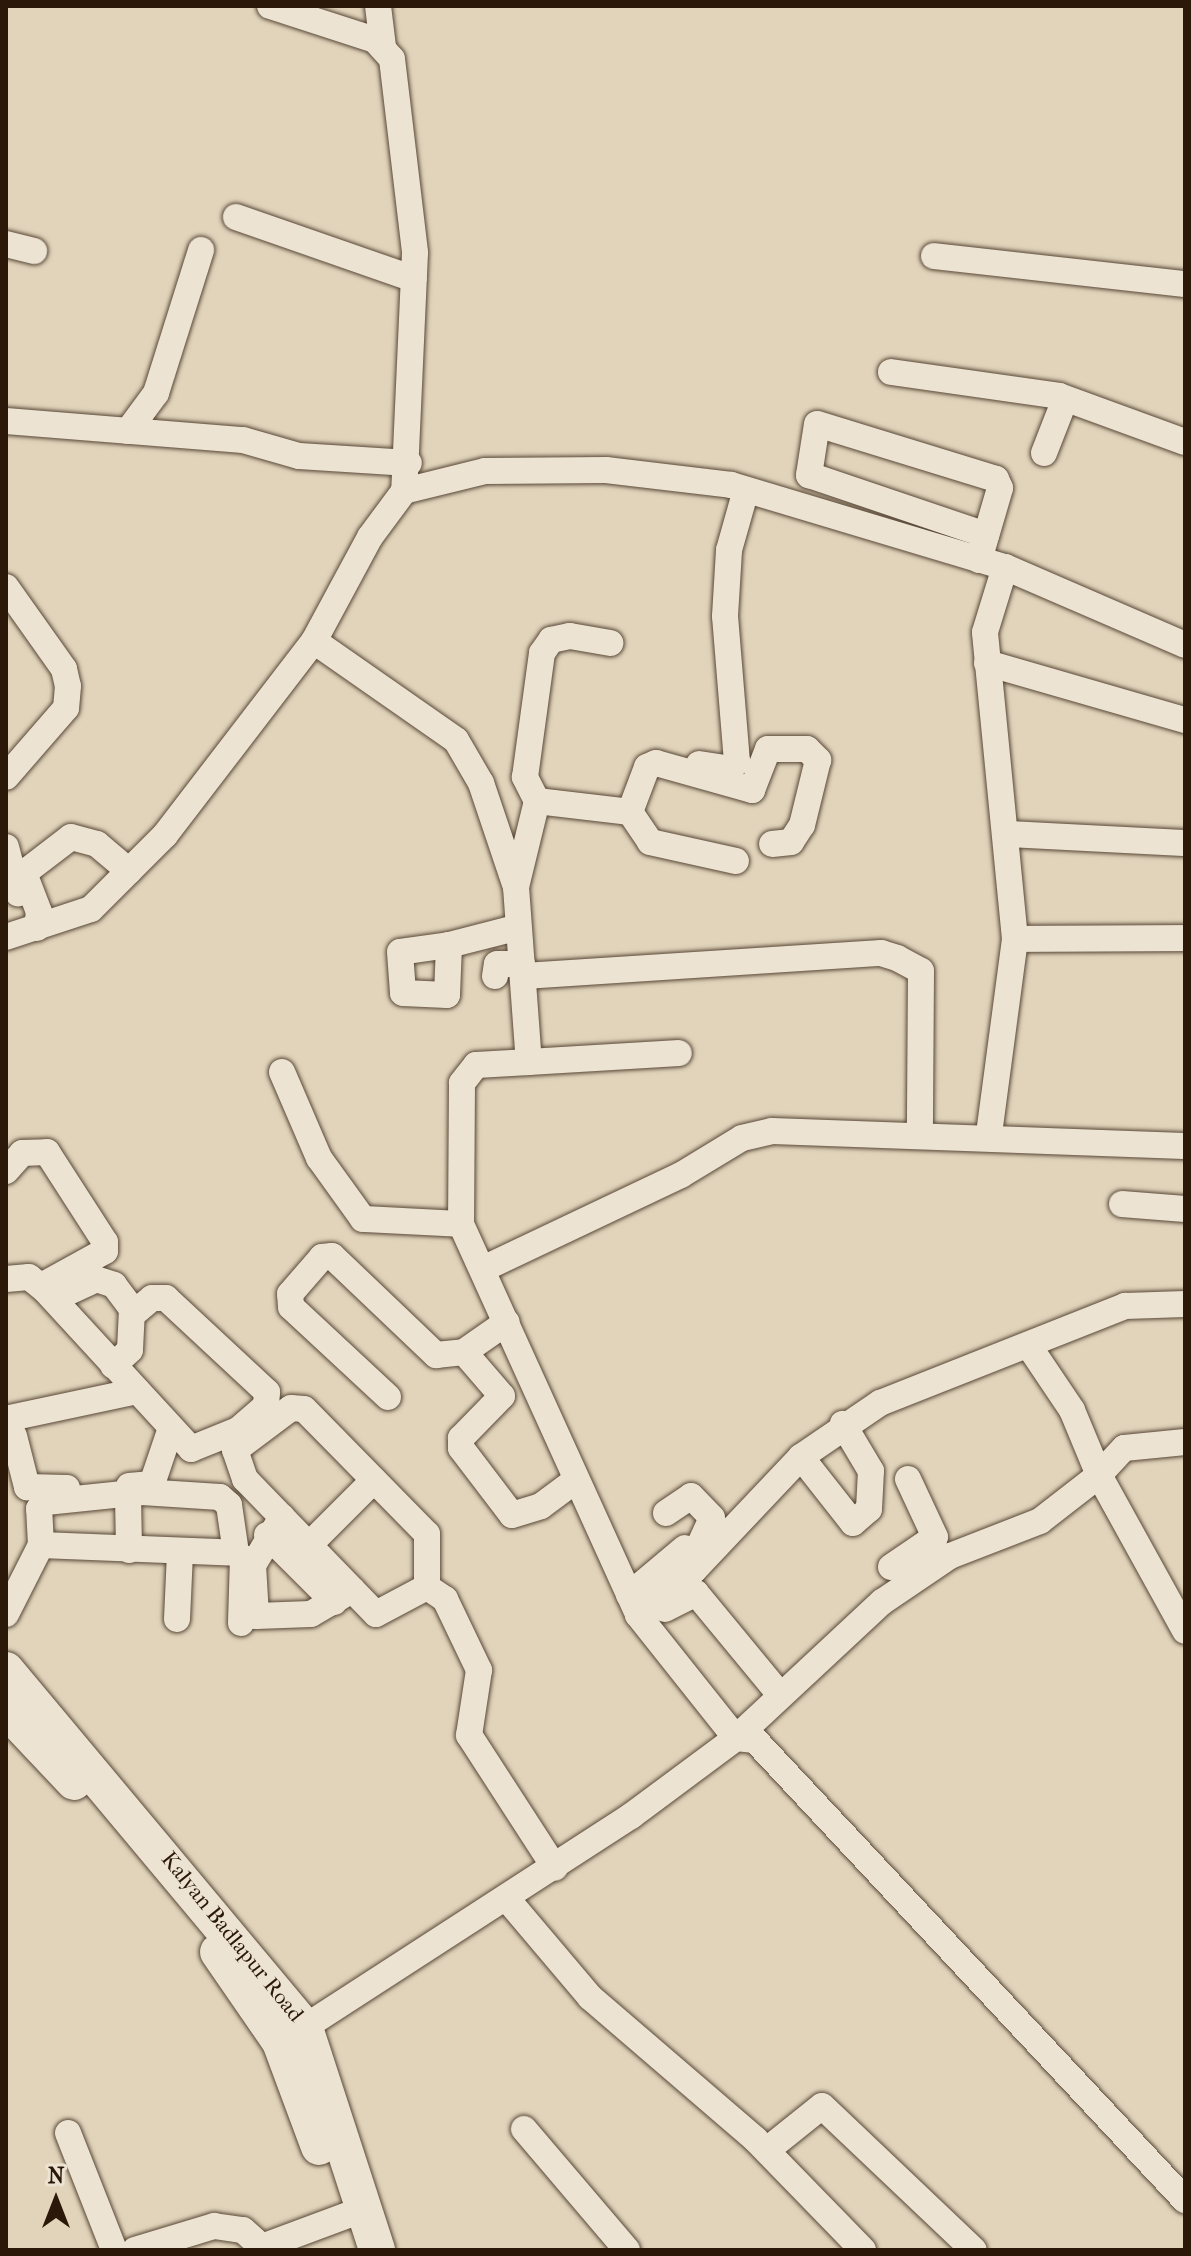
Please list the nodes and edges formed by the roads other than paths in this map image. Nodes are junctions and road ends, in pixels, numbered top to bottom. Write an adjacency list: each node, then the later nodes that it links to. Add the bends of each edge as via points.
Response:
1 (270, 6): 3 (street)
2 (378, 6): 3 (street)
3 (383, 45): 9 (street, via 392,59)
4 (236, 217): 9 (street)
5 (6, 244): 7 (street)
6 (201, 250): 14 (street, via 156,393)
7 (34, 251)
8 (934, 256): 10 (street)
9 (414, 279): 17 (street)
10 (1185, 284)
11 (891, 372): 12 (street)
12 (1065, 399): 15 (street); 16 (street)
13 (6, 421): 14 (street)
14 (128, 431): 17 (street)
15 (1185, 442)
16 (1044, 453)
17 (409, 463): 19 (street)
18 (746, 490): 19 (street, via 606,470 485,471); 20 (street); 28 (street, via 729,550 725,616 737,762 729,769)
19 (404, 491): 23 (street, via 370,537)
20 (982, 548): 20 (street, via 996,479 817,424 809,475); 21 (street)
21 (1005, 567): 25 (street); 26 (street, via 985,632)
22 (6, 587): 29 (street, via 64,669 68,686 66,708)
23 (314, 641): 37 (street); 38 (street, via 456,740 481,783)
24 (610, 643): 30 (street, via 570,636 551,640 542,653 525,777)
25 (1185, 645)
26 (987, 663): 27 (street); 32 (street)
27 (1185, 720)
28 (660, 756)
29 (6, 777)
30 (537, 801): 31 (street); 38 (street)
31 (630, 812): 34 (street, via 647,767 656,763 752,790 768,749 807,749 818,760 802,825 791,842); 36 (street, via 650,842)
32 (1007, 834): 33 (street); 42 (street)
33 (1185, 843)
34 (772, 844)
35 (6, 847): 40 (street)
36 (736, 861)
37 (129, 871): 40 (street, via 91,909); 40 (street, via 97,844 71,837 24,873 39,912)
38 (516, 887): 39 (street)
39 (515, 928): 43 (street); 44 (street)
40 (22, 932)
41 (1185, 938): 42 (street)
42 (1015, 939): 50 (street)
43 (449, 945)
44 (523, 970): 45 (street, via 497,964); 47 (street); 49 (street, via 881,953 897,958 921,971)
45 (495, 976)
46 (679, 1053): 47 (street)
47 (529, 1062): 55 (street, via 476,1065 462,1083)
48 (282, 1072): 55 (street, via 319,1158 363,1219)
49 (920, 1133): 50 (street); 56 (street, via 772,1131 742,1138 681,1175)
50 (989, 1134): 51 (street)
51 (1185, 1146)
52 (6, 1171): 58 (street, via 22,1153 47,1152 105,1242 105,1251)
53 (1122, 1204): 54 (street)
54 (1185, 1209)
55 (461, 1224): 56 (street)
56 (483, 1269): 61 (street)
57 (9, 1272): 58 (street)
58 (47, 1293): 60 (street, via 96,1279 114,1285); 64 (street)
59 (1185, 1304): 62 (street, via 1125,1306)
60 (132, 1315): 64 (street, via 130,1350); 70 (street, via 152,1298 166,1298 267,1392 266,1406 209,1444 191,1449)
61 (507, 1322): 63 (street); 65 (street)
62 (1031, 1349): 69 (street, via 880,1403); 74 (street, via 1072,1410)
63 (464, 1352): 67 (street); 68 (street, via 436,1355 332,1256 322,1257 290,1294 291,1307)
64 (113, 1366): 66 (street)
65 (534, 1382): 67 (street); 77 (street)
66 (137, 1391): 70 (street); 71 (street)
67 (502, 1396): 77 (street, via 461,1438 461,1448 512,1515 541,1506)
68 (388, 1397)
69 (843, 1424): 73 (street); 73 (street, via 871,1471 869,1509 853,1523)
70 (171, 1428): 71 (street, via 152,1484 96,1489 27,1487)
71 (9, 1430)
72 (1185, 1442): 74 (street, via 1124,1448)
73 (801, 1457): 85 (street)
74 (1099, 1475): 86 (street, via 1040,1521 950,1556); 92 (street)
75 (908, 1479): 86 (street, via 935,1537 933,1545)
76 (374, 1480): 80 (street, via 304,1409 291,1408 235,1450 245,1479); 82 (street); 87 (street, via 427,1534)
77 (576, 1480): 89 (street)
78 (128, 1496): 81 (street, via 46,1502 39,1509); 83 (street); 84 (street, via 220,1497 229,1505)
79 (666, 1513): 85 (street, via 691,1496 712,1518)
80 (275, 1526): 82 (street); 88 (street); 88 (street, via 253,1565 256,1616 311,1614)
81 (41, 1545): 83 (street); 90 (street)
82 (308, 1546): 88 (street)
83 (129, 1550): 84 (street, via 171,1590)
84 (236, 1553): 91 (street, via 243,1558)
85 (689, 1559): 89 (street)
86 (892, 1569): 94 (street)
87 (427, 1587): 88 (street, via 385,1614); 97 (street, via 445,1599 479,1670 469,1735)
88 (343, 1596)
89 (637, 1611): 94 (street, via 696,1593); 96 (street)
90 (6, 1614)
91 (241, 1623)
92 (1185, 1631)
93 (8, 1674): 99 (main road, Kalyan Badlapur Road)
94 (780, 1695): 96 (street)
95 (6, 1710): 99 (main road, via 147,1863)
96 (736, 1738): 97 (street); 103 (street, via 755,1740)
97 (555, 1868): 98 (street)
98 (508, 1900): 99 (street); 102 (street, via 590,1997)
99 (292, 2035): 104 (main road)
100 (524, 2129): 109 (street)
101 (68, 2133): 105 (street)
102 (767, 2150): 110 (street); 111 (street, via 822,2106)
103 (1185, 2200)
104 (354, 2212): 106 (street, via 262,2247 243,2230 214,2226); 107 (main road); 108 (main road)
105 (114, 2250)
106 (135, 2250)
107 (355, 2250)
108 (377, 2250)
109 (627, 2250)
110 (863, 2250)
111 (974, 2250)

